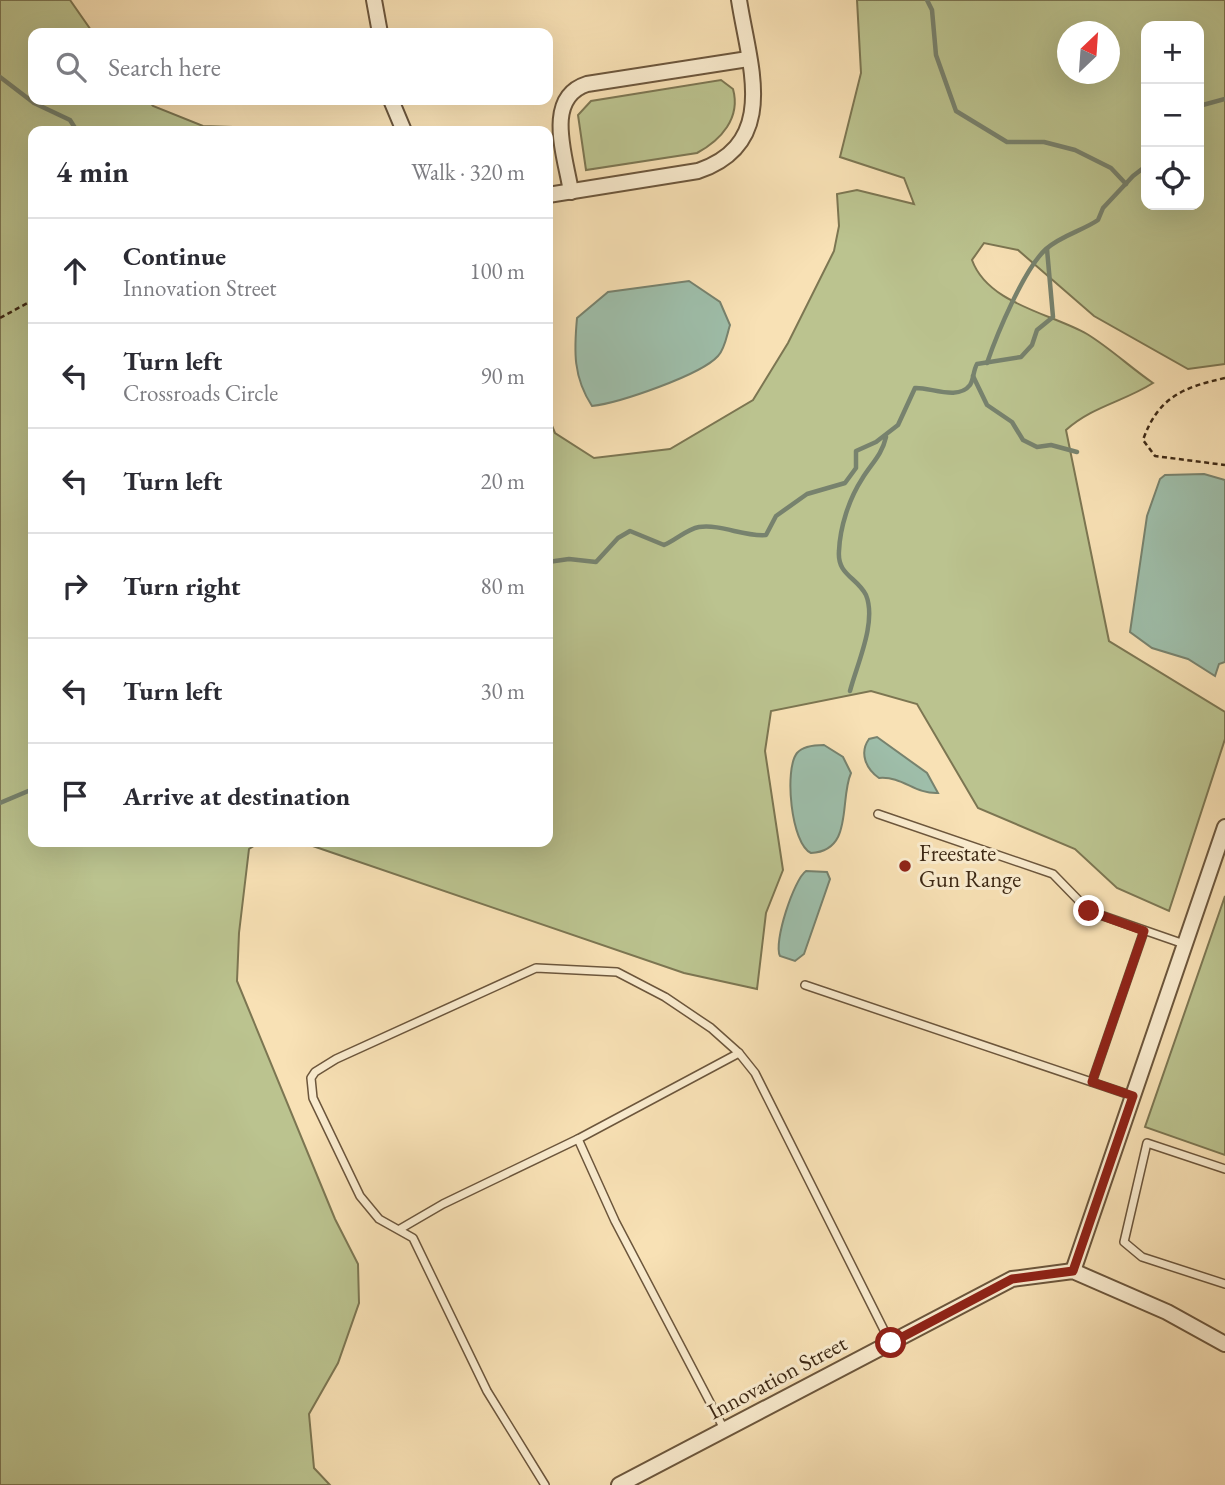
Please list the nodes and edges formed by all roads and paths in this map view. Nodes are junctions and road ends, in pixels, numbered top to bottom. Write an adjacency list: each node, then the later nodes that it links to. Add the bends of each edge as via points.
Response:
1 (374, 0): 3 (street)
2 (739, 0): 4 (street)
3 (379, 28)
4 (748, 59): 7 (street, via 753,117 743,140 726,158 698,171); 7 (street, via 573,90 560,116)
5 (393, 105): 6 (street)
6 (402, 126)
7 (571, 192): 8 (street)
8 (553, 194)
9 (28, 303): 10 (path)
10 (0, 318)
11 (1225, 378): 12 (path, via 1187,387 1163,405 1143,440 1154,456)
12 (1225, 465)
13 (878, 814): 15 (lane, via 1053,874 1089,911)
14 (1225, 827): 16 (street)
15 (1144, 931): 16 (lane); 19 (lane)
16 (1185, 945): 20 (street)
17 (805, 985): 19 (lane)
18 (739, 1053): 21 (lane); 23 (lane, via 665,997 617,972 536,968 337,1059 311,1078 313,1098 360,1196 379,1219); 26 (lane, via 755,1073)
19 (1092, 1082): 20 (lane)
20 (1133, 1096): 24 (street)
21 (578, 1139): 23 (lane); 28 (lane, via 615,1222)
22 (1225, 1170): 25 (lane, via 1147,1143 1124,1242 1142,1257)
23 (400, 1229): 29 (lane, via 413,1238 487,1391)
24 (1073, 1271): 26 (street, Innovation Street, via 1012,1279); 27 (street, via 1167,1312)
25 (1225, 1284)
26 (891, 1343): 28 (street, Innovation Street)
27 (1225, 1345)
28 (724, 1430): 30 (street, Innovation Street)
29 (545, 1485)
30 (619, 1485)

